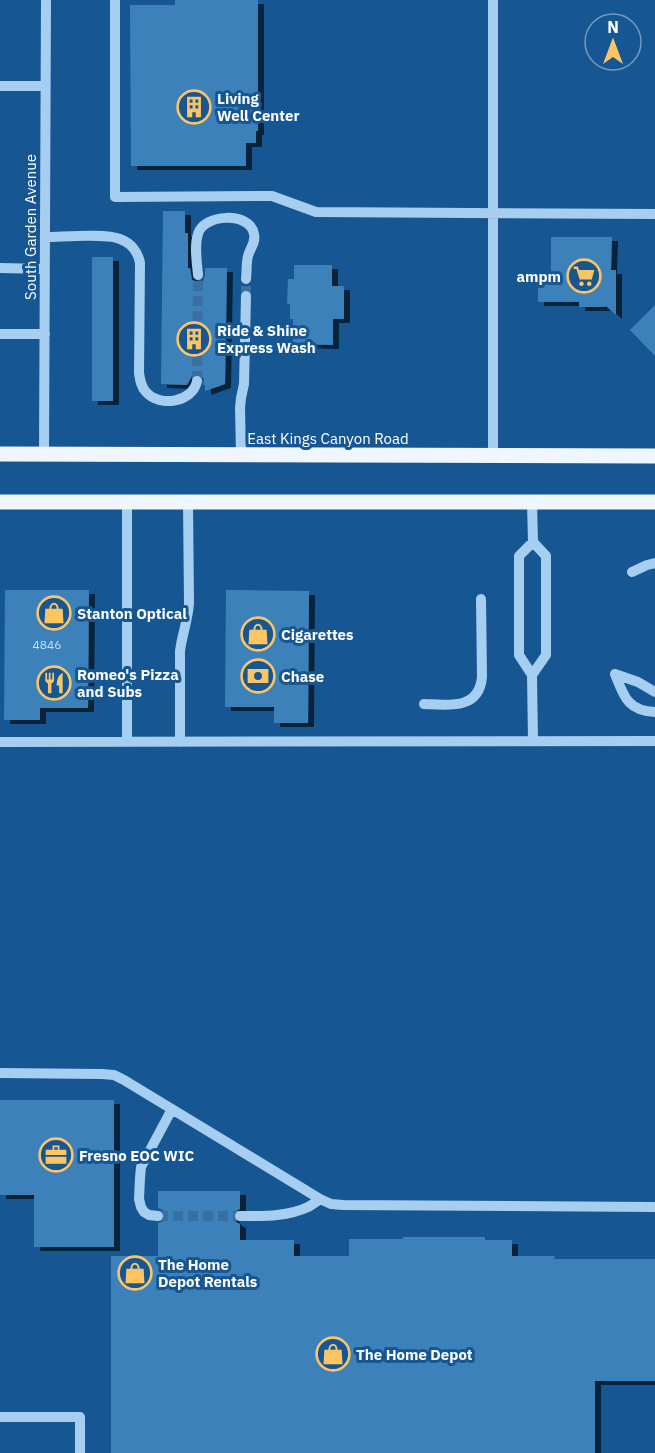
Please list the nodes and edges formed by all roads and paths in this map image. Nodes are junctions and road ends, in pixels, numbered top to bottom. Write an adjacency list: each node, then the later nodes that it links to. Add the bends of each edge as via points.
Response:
1 (46, 0): 5 (street, South Garden Avenue)
2 (115, 0): 6 (street, via 115,197 272,196 316,212)
3 (493, 0): 6 (street)
4 (0, 86): 5 (street)
5 (45, 86): 8 (street, South Garden Avenue)
6 (493, 213): 7 (street); 20 (street)
7 (655, 214)
8 (45, 237): 10 (street, South Garden Avenue); 16 (street, via 106,237 133,247 140,263 141,383 146,392 164,401 184,398)
9 (0, 268): 10 (street)
10 (45, 269): 15 (street, South Garden Avenue)
11 (198, 275): 12 (street, via 198,232 212,221 232,218 244,220 255,236)
12 (246, 279)
13 (246, 296): 19 (street)
14 (0, 334): 15 (street)
15 (45, 334): 18 (street, South Garden Avenue)
16 (197, 381)
17 (0, 454): 18 (main road, East Kings Canyon Road)
18 (44, 455): 19 (main road, East Kings Canyon Road)
19 (241, 455): 20 (main road, East Kings Canyon Road)
20 (493, 456): 21 (main road, East Kings Canyon Road)
21 (655, 456)
22 (0, 502): 23 (main road)
23 (127, 502): 24 (main road); 38 (street)
24 (188, 502): 25 (main road); 39 (street, via 189,603 180,651)
25 (532, 502): 26 (main road); 27 (street)
26 (655, 502)
27 (533, 542): 31 (street, via 546,556 546,655); 31 (street, via 519,556 519,655)
28 (655, 563): 29 (street)
29 (632, 572)
30 (481, 599): 33 (street, via 482,677 478,692 457,705)
31 (532, 675): 35 (street)
32 (655, 692): 34 (street, via 615,674 632,706)
33 (424, 704)
34 (655, 712)
35 (533, 741): 36 (street); 39 (street)
36 (655, 741)
37 (0, 742): 38 (street)
38 (127, 742): 39 (street)
39 (180, 742)
40 (0, 1073): 41 (street, via 114,1075)
41 (172, 1109): 42 (street); 44 (street, via 141,1167 141,1208)
42 (320, 1199): 43 (street, via 343,1205); 45 (street, via 290,1213)
43 (655, 1208)
44 (158, 1216)
45 (240, 1216)
46 (0, 1417): 47 (street, via 80,1416)
47 (80, 1453)

